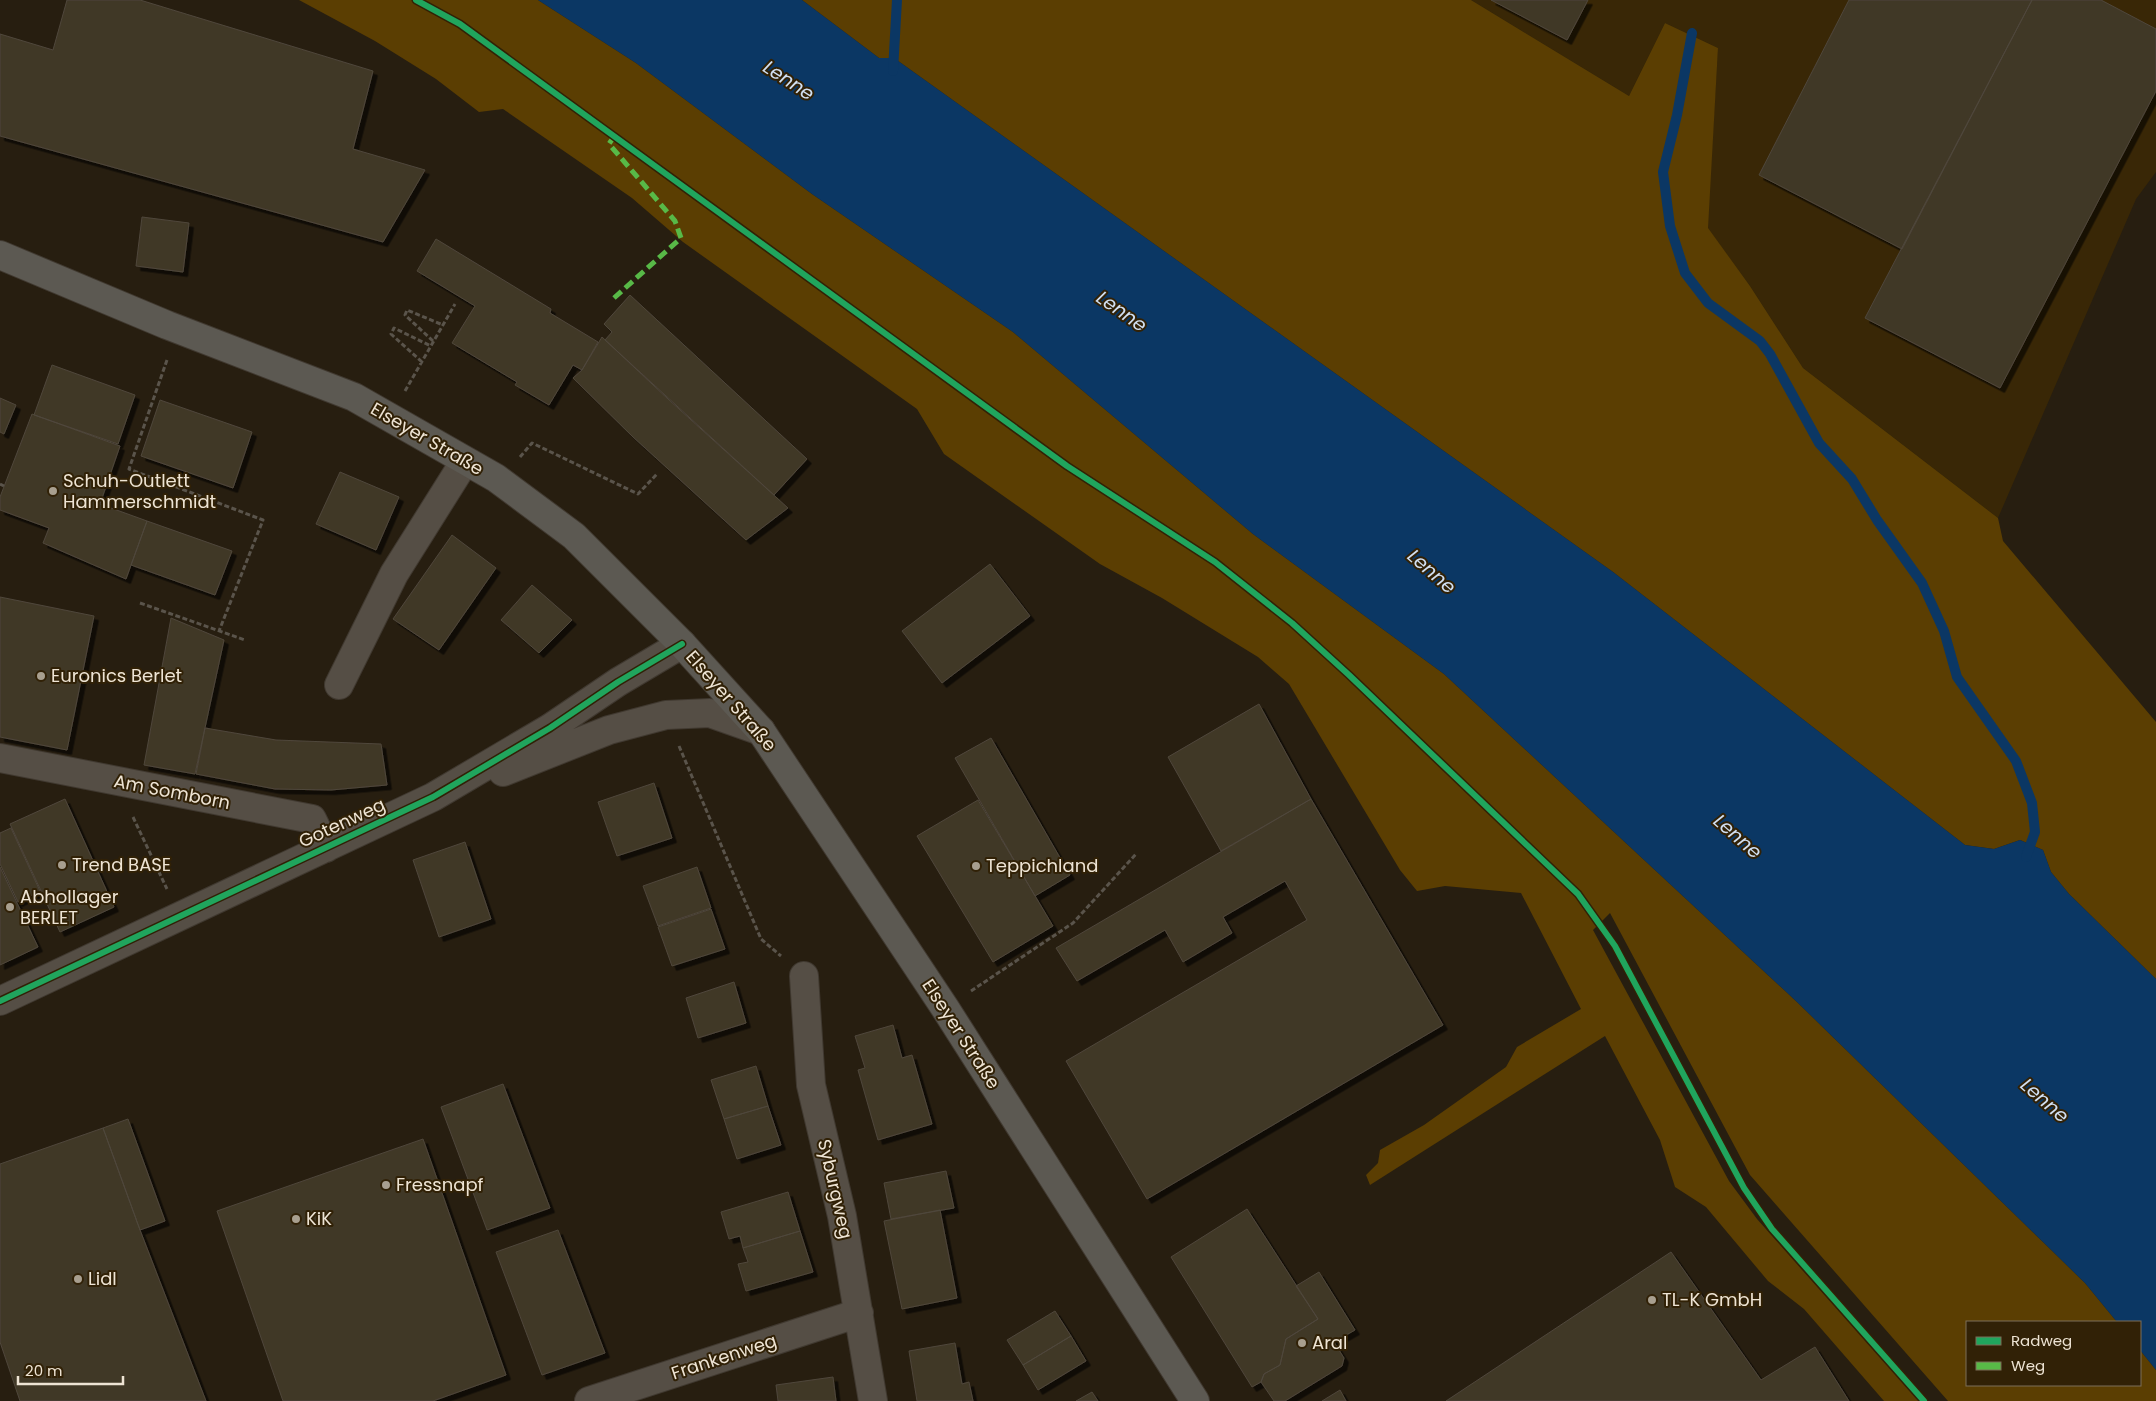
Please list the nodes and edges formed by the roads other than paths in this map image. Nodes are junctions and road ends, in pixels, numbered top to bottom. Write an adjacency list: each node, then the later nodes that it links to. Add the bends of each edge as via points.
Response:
1 (0, 255): 2 (main road, Elseyer Straße, via 354,397)
2 (465, 461): 3 (main road, Elseyer Straße, via 500,482 574,536); 4 (street, via 394,574)
3 (682, 644): 5 (main road, Elseyer Straße); 7 (street, Gotenweg)
4 (339, 685)
5 (761, 731): 7 (street, Gotenweg, via 710,713 666,715 609,730); 14 (main road, Elseyer Straße, via 945,1008)
6 (0, 758): 8 (street, Am Somborn, via 312,819)
7 (433, 797): 8 (street, Gotenweg)
8 (326, 848): 10 (street, Gotenweg)
9 (804, 976): 11 (street, Syburgweg, via 811,1085 842,1216)
10 (0, 1001)
11 (859, 1313): 12 (street, Frankenweg); 13 (street, Syburgweg)
12 (589, 1401)
13 (873, 1401)
14 (1195, 1401)

